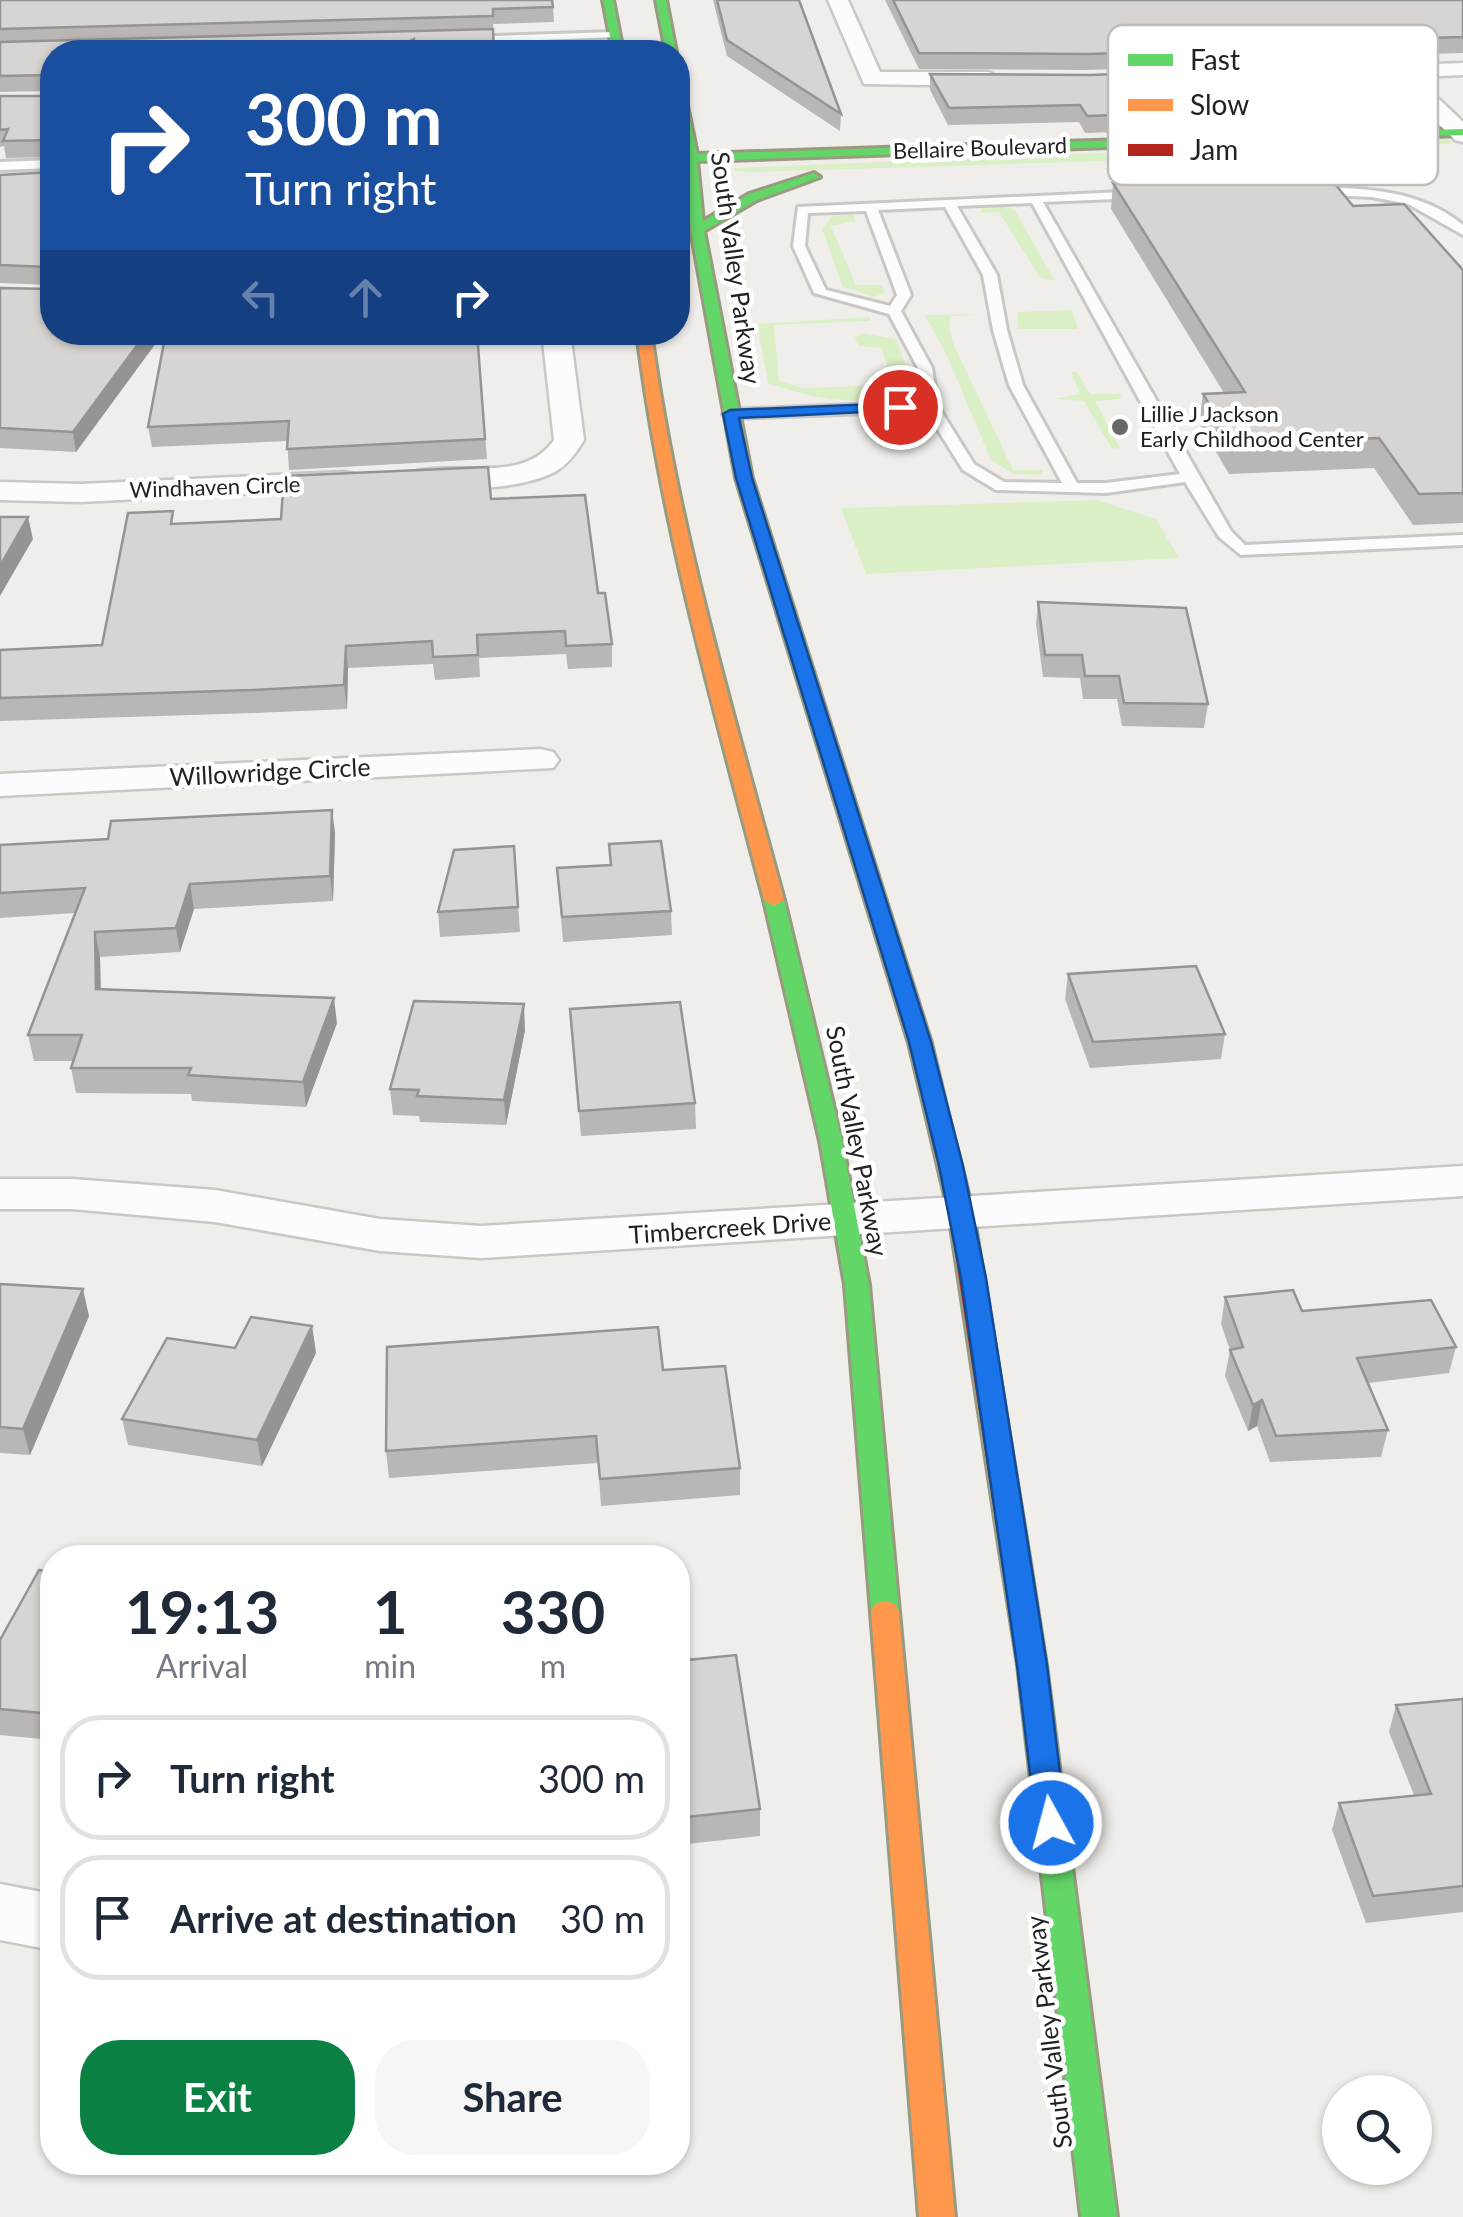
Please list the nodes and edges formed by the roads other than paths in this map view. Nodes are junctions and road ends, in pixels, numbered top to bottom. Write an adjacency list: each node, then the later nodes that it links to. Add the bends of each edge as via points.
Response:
1 (608, 0): 4 (main road)
2 (661, 0): 5 (main road)
3 (838, 0): 6 (street, via 872,80)
4 (615, 40)
5 (669, 40)
6 (1006, 79)
7 (1438, 110): 8 (street)
8 (1462, 133)
9 (1108, 149): 12 (main road, Bellaire Boulevard)
10 (40, 164): 11 (lane)
11 (0, 166)
12 (690, 169)
13 (690, 169): 15 (main road, Bellaire Boulevard)
14 (913, 174): 15 (main road, Bellaire Boulevard)
15 (814, 177): 24 (main road, via 740,200)
16 (40, 178): 17 (main road)
17 (0, 180)
18 (1298, 190): 25 (lane, via 1375,192 1447,215)
19 (1162, 193): 21 (lane)
20 (690, 197): 24 (main road, South Valley Parkway)
21 (1035, 198): 22 (lane); 31 (lane)
22 (948, 202): 23 (lane); 32 (lane, via 990,274 1016,385)
23 (870, 205): 26 (lane, via 904,295); 26 (lane, via 802,210 799,246 821,293)
24 (697, 230): 30 (main road, South Valley Parkway)
25 (1463, 232)
26 (894, 310): 29 (lane, via 932,382)
27 (558, 345): 33 (street, Windhaven Circle, via 569,440 549,464 495,475)
28 (646, 345): 40 (main road, South Valley Parkway, via 664,482 791,964)
29 (930, 406): 30 (lane); 32 (lane, via 968,467 1001,487)
30 (730, 414): 39 (main road, South Valley Parkway, via 744,478 920,1042)
31 (1190, 478): 32 (lane); 34 (lane, via 1241,550)
32 (1072, 488)
33 (0, 491)
34 (1463, 540)
35 (540, 760): 36 (street, Willowridge Circle)
36 (0, 785)
37 (1463, 1181): 39 (street, Timbercreek Drive)
38 (0, 1194): 40 (street, Timbercreek Drive, via 215,1206 380,1234 481,1242)
39 (961, 1214): 40 (street, Timbercreek Drive); 44 (main road, South Valley Parkway, via 1032,1665)
40 (847, 1221): 43 (main road, South Valley Parkway, via 858,1285)
41 (0, 1912): 42 (street)
42 (40, 1920)
43 (937, 2217)
44 (1099, 2217)

